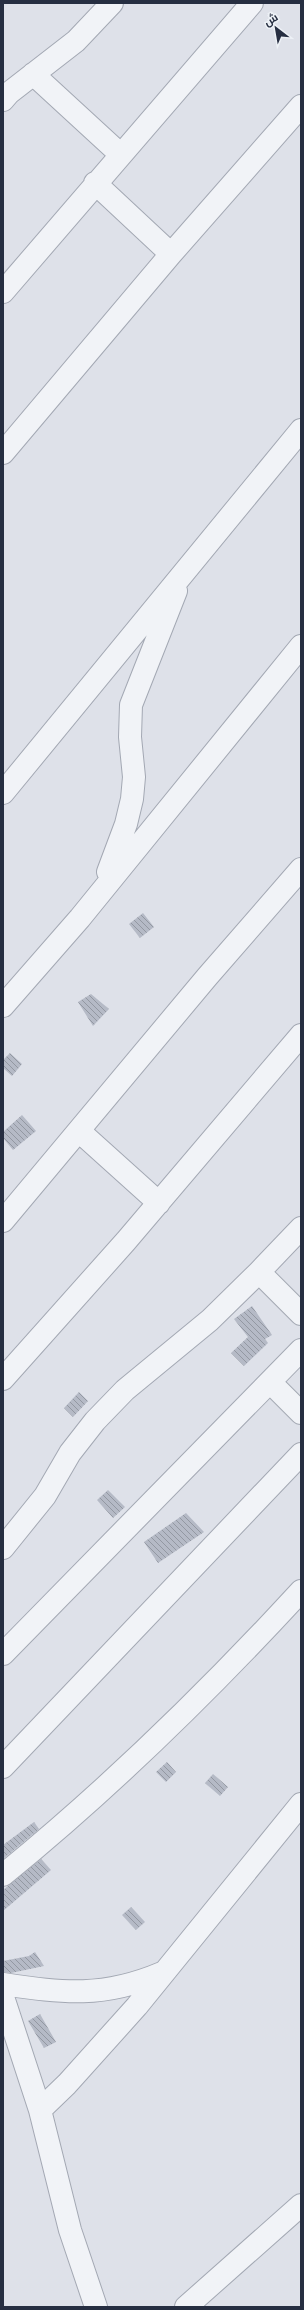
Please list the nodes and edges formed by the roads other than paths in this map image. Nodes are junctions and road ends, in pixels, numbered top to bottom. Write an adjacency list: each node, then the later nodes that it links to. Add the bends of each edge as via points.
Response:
1 (252, 3): 6 (street)
2 (108, 6): 3 (street, via 76,41)
3 (33, 74): 4 (street); 6 (street)
4 (3, 100)
5 (301, 106): 8 (street)
6 (120, 154): 7 (street)
7 (95, 182): 8 (street); 9 (street)
8 (171, 254): 11 (street)
9 (3, 292)
10 (301, 430): 12 (street)
11 (3, 453)
12 (183, 573): 14 (street); 16 (street, via 131,705 130,737 134,777 132,799 126,824)
13 (301, 646): 16 (street)
14 (3, 793)
15 (301, 869): 19 (street)
16 (101, 890): 17 (street, via 80,918)
17 (3, 1006)
18 (301, 1036): 20 (street)
19 (79, 1131): 20 (street); 21 (street)
20 (159, 1203): 26 (street)
21 (3, 1221)
22 (301, 1228): 23 (street)
23 (259, 1272): 24 (street); 30 (street, via 210,1320 125,1390 95,1420 70,1453 45,1496)
24 (301, 1314)
25 (301, 1350): 27 (street)
26 (3, 1379)
27 (271, 1383): 28 (street); 32 (street)
28 (301, 1413)
29 (301, 1454): 33 (street)
30 (3, 1548)
31 (301, 1591): 35 (street, via 142,1754 72,1818)
32 (3, 1654)
33 (3, 1767)
34 (301, 1804): 36 (street, via 194,1939)
35 (3, 1875)
36 (163, 1973): 37 (street, via 115,1989 91,1992 56,1992); 39 (street, via 101,2047)
37 (3, 1984)
38 (3, 1997): 39 (street)
39 (40, 2110): 41 (street, via 70,2230)
40 (301, 2205): 42 (street)
41 (96, 2307)
42 (186, 2307)

